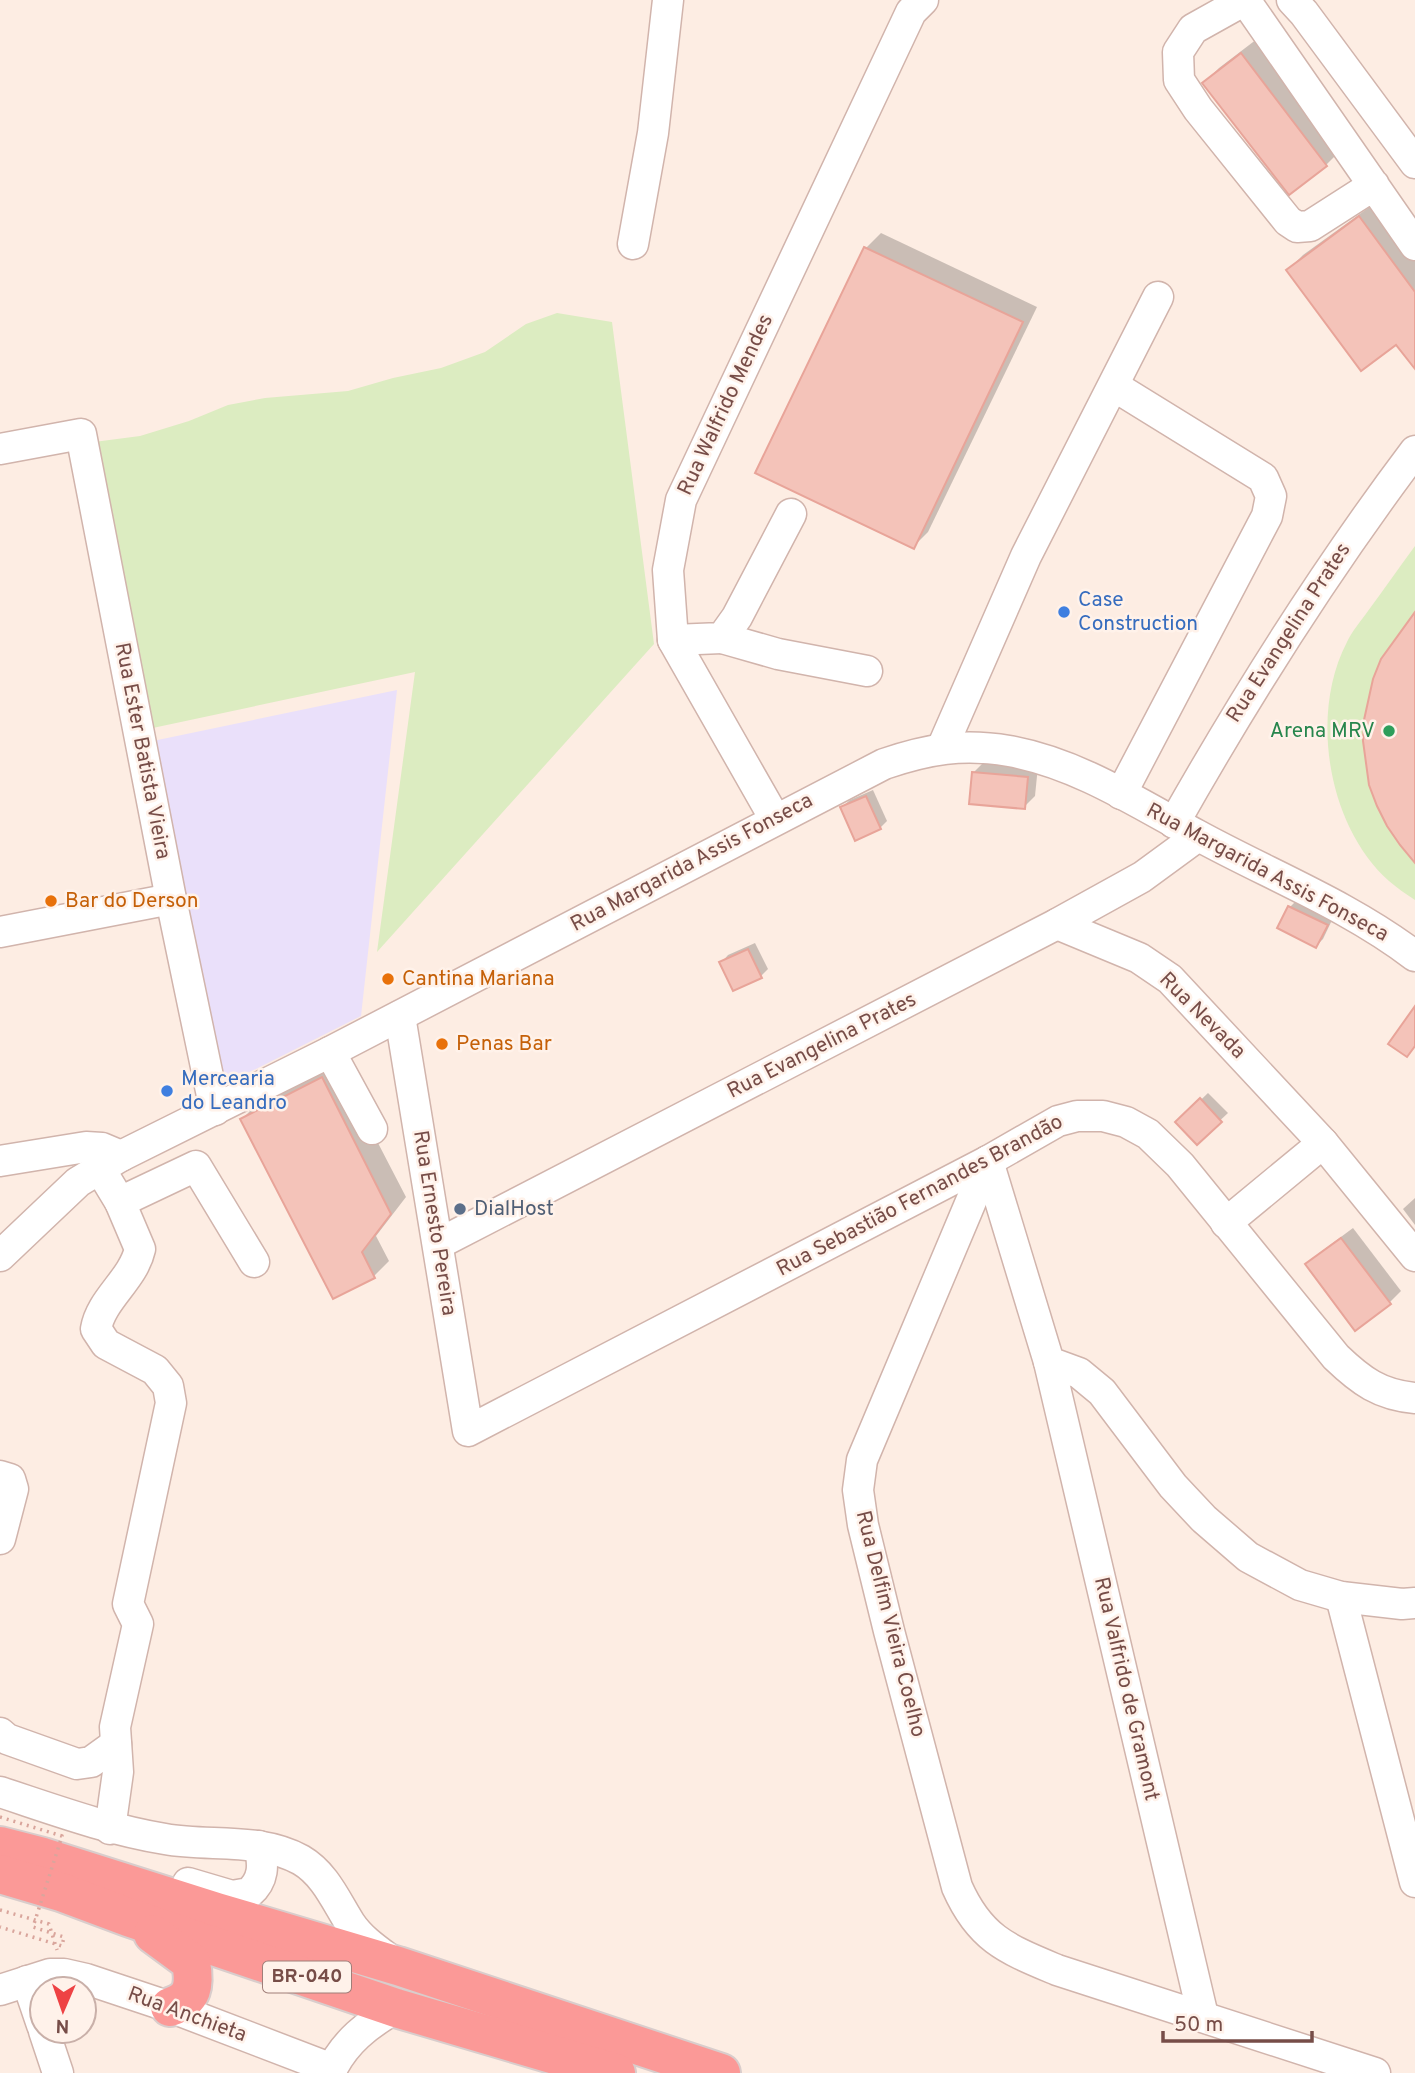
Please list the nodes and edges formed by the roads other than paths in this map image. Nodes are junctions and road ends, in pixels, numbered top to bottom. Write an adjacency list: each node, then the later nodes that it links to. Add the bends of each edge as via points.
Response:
1 (668, 0): 6 (street, via 653,133)
2 (923, 0): 14 (street, Rua Walfrido Mendes, via 911,12 681,500 668,569)
3 (1292, 0): 4 (street)
4 (1415, 163)
5 (1374, 185): 5 (street, via 1310,226 1297,227 1288,221 1179,80 1178,52 1192,29 1245,0); 7 (street)
6 (633, 244)
7 (1415, 245)
8 (1157, 297): 9 (street)
9 (1114, 386): 16 (street, via 1026,556); 17 (street, via 1263,478 1271,496 1266,516)
10 (0, 449): 20 (street, Rua Ester Batista Vieira, via 81,434)
11 (1415, 451): 19 (street, Rua Evangelina Prates, via 1334,562 1228,728)
12 (791, 514): 13 (street)
13 (722, 638): 14 (street); 15 (street)
14 (673, 640): 18 (street, Rua Walfrido Mendes)
15 (867, 671)
16 (942, 748): 17 (street, Rua Margarida Assis Fonseca, via 990,748 1038,758); 18 (street, Rua Margarida Assis Fonseca, via 884,764)
17 (1121, 794): 19 (street, Rua Margarida Assis Fonseca)
18 (775, 819): 24 (street, Rua Margarida Assis Fonseca)
19 (1186, 829): 21 (street, Rua Evangelina Prates, via 1142,877); 23 (street, Rua Margarida Assis Fonseca, via 1369,924)
20 (171, 899): 22 (street); 26 (street, Rua Ester Batista Vieira)
21 (1057, 924): 29 (street, Rua Nevada, via 1139,958 1170,979); 36 (street, Rua Evangelina Prates)
22 (0, 932)
23 (1415, 956)
24 (400, 1016): 25 (street, Rua Margarida Assis Fonseca); 36 (street, Rua Ernesto Pereira)
25 (330, 1052): 26 (street, Rua Margarida Assis Fonseca); 27 (street)
26 (215, 1110): 28 (street, Rua Margarida Assis Fonseca)
27 (372, 1129)
28 (174, 1130): 32 (street, Rua Margarida Assis Fonseca); 33 (street)
29 (1323, 1143): 35 (street); 38 (street, Rua Nevada)
30 (0, 1161): 32 (street, via 86,1147 102,1148)
31 (988, 1161): 35 (street, Rua Sebastião Fernandes Brandão, via 1058,1122 1077,1115 1103,1116 1148,1134 1180,1165); 40 (street, Rua Valfrido de Gramont); 42 (street, Rua Sebastião Fernandes Brandão); 64 (street, Rua Delfim Vieira Coelho, via 862,1460 858,1490 863,1525 889,1632 957,1887 984,1931 1004,1946 1057,1970)
32 (110, 1162): 34 (street); 37 (street, Rua Margarida Assis Fonseca, via 78,1182)
33 (196, 1166): 34 (street); 39 (street)
34 (120, 1202): 48 (street, via 140,1249 135,1266 98,1317 96,1329 106,1344 155,1370 168,1386 171,1403 128,1604 138,1624 115,1727)
35 (1226, 1223): 41 (street, Rua Sebastião Fernandes Brandão, via 1351,1372 1371,1387)
36 (438, 1244): 42 (street, Rua Ernesto Pereira)
37 (0, 1256)
38 (1415, 1256)
39 (254, 1262)
40 (1049, 1362): 45 (street, via 1079,1373 1102,1392 1173,1486 1248,1557 1300,1585); 64 (street, Rua Valfrido de Gramont)
41 (1415, 1398)
42 (468, 1431)
43 (0, 1476): 44 (street, via 10,1479 13,1489)
44 (0, 1539)
45 (1341, 1597): 46 (street); 55 (street)
46 (1415, 1603)
47 (0, 1733): 48 (street, via 77,1764 91,1762)
48 (116, 1744): 50 (street, via 118,1772)
49 (0, 1791): 50 (street)
50 (110, 1829): 52 (street, via 168,1840)
51 (0, 1846): 53 (highway, BR-040)
52 (259, 1846): 56 (street, via 261,1879 249,1894); 59 (street, via 302,1860 318,1873 364,1940)
53 (43, 1857): 56 (street, via 123,1863); 58 (highway, BR-040)
54 (0, 1874): 57 (highway, BR-040)
55 (1415, 1882)
56 (232, 1896): 58 (street)
57 (128, 1917): 62 (highway, via 191,1962 194,1980 190,1992 183,2003); 63 (highway, BR-040)
58 (303, 1937): 59 (highway, BR-040)
59 (398, 1965): 69 (highway, BR-040)
60 (14, 1986): 61 (street); 62 (street, Rua Anchieta, via 64,1974)
61 (28, 2006)
62 (170, 2007): 66 (street, Rua Anchieta)
63 (396, 2008): 66 (street, via 354,2037); 68 (highway, BR-040)
64 (1203, 2017): 70 (street)
65 (49, 2045): 67 (street)
66 (331, 2071)
67 (58, 2073)
68 (616, 2073)
69 (721, 2073)
70 (1376, 2073)

